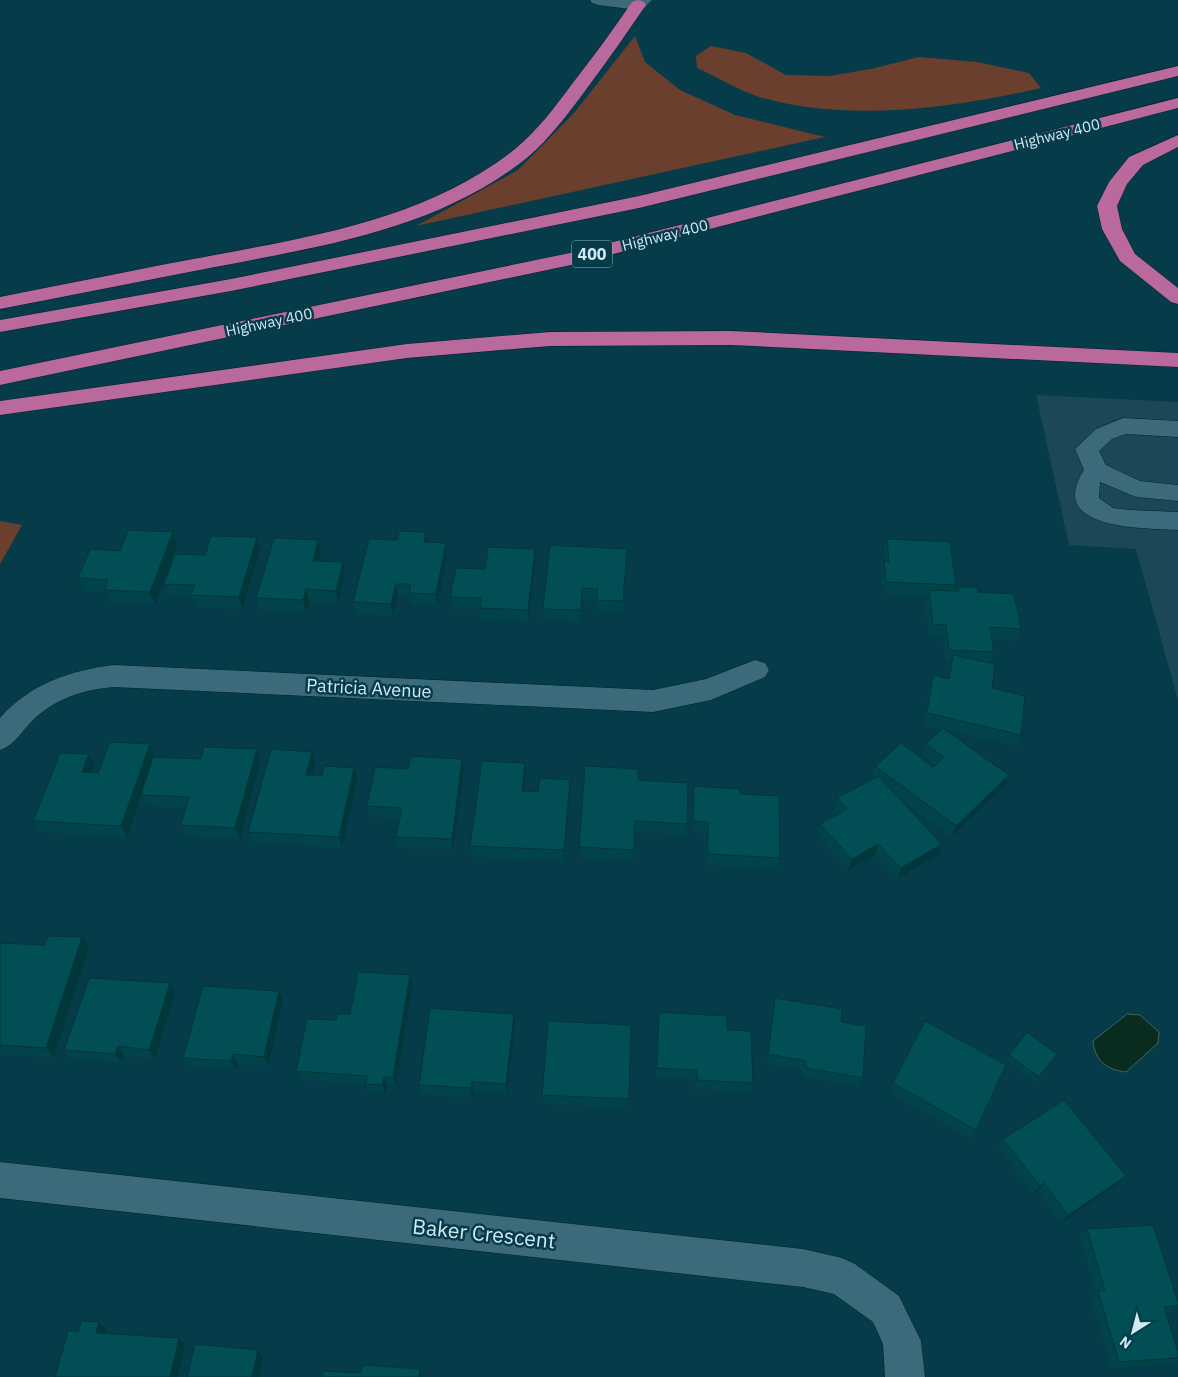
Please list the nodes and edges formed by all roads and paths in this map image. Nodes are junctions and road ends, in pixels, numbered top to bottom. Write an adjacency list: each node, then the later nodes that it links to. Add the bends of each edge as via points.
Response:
1 (598, 0): 2 (street)
2 (641, 2): 7 (highway, via 552,123 522,152 464,191 428,209 386,224 270,251)
3 (1178, 71): 8 (highway, Highway 400 / 400, via 639,202 241,284)
4 (1178, 103): 10 (highway, Highway 400 / 400, via 571,259)
5 (1178, 140): 6 (highway, via 1136,162 1118,182 1107,206 1112,229 1127,257)
6 (1178, 298)
7 (0, 303)
8 (0, 326)
9 (1178, 360): 11 (highway, via 731,338 550,339 408,351)
10 (0, 378)
11 (0, 408)
12 (1178, 429): 13 (street, via 1123,426 1104,434 1087,449)
13 (1096, 470): 14 (street, via 1136,489); 15 (street, via 1087,484 1087,501 1106,515)
14 (1178, 493)
15 (1178, 521)
16 (754, 670): 17 (street, Patricia Avenue, via 711,689 653,701 113,676 90,678 64,685 35,700)
17 (0, 739)
18 (0, 1180): 19 (street, Baker Crescent, via 820,1272 842,1277 886,1309 902,1341)
19 (905, 1377)

